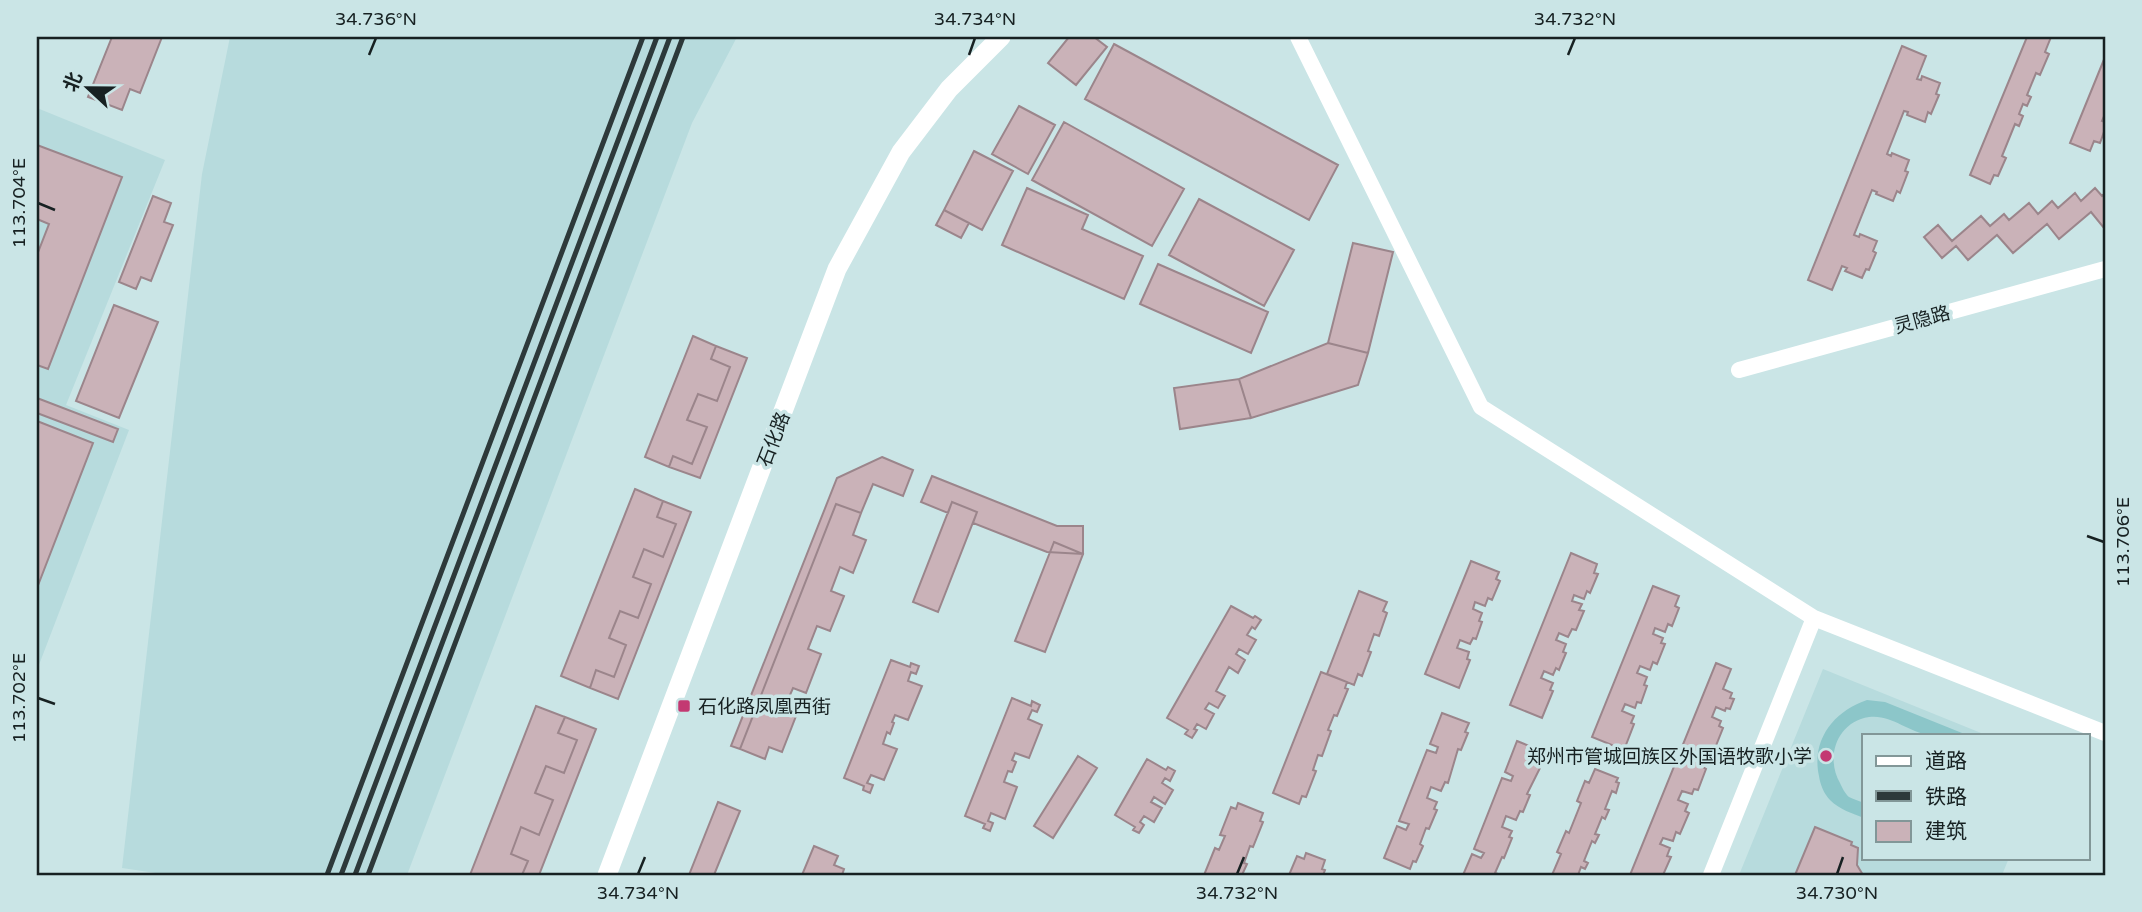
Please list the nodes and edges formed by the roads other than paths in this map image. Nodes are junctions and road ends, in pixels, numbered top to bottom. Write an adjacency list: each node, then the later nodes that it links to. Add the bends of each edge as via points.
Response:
1 (1001, 37): 7 (street, 石化路, via 949,89 901,152 837,269)
2 (1298, 37): 5 (street, via 1481,407)
3 (2105, 269): 4 (street, 灵隐路)
4 (1739, 370)
5 (1814, 618): 6 (street); 8 (street)
6 (2105, 733)
7 (607, 875)
8 (1711, 875)

